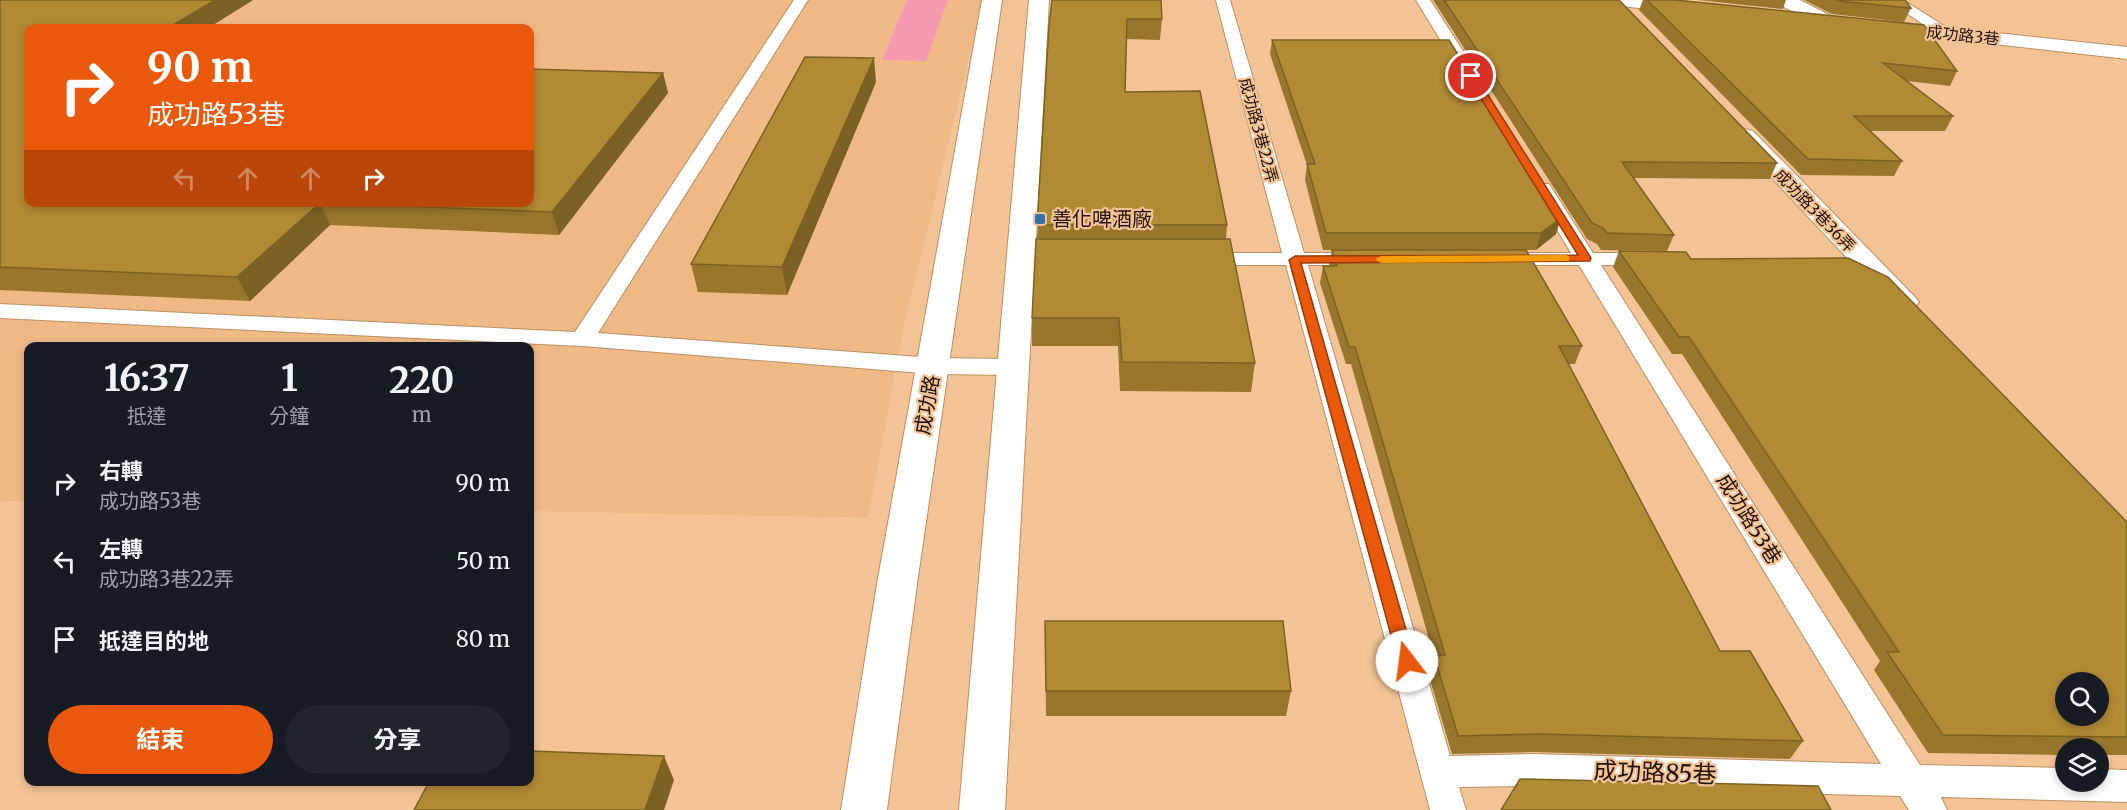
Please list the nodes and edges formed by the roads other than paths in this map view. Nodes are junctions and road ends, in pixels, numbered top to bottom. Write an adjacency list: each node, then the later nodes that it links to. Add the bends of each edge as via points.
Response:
1 (801, 0): 27 (lane)
2 (992, 0): 28 (main road, 成功路)
3 (1039, 0): 29 (main road, via 1032,258)
4 (1223, 0): 23 (lane, 成功路3巷22弄)
5 (1423, 0): 16 (lane)
6 (1615, 0): 12 (main road)
7 (1620, 0): 9 (main road)
8 (1893, 0): 14 (lane)
9 (1693, 5)
10 (1782, 8): 11 (main road)
11 (1848, 23)
12 (1639, 26)
13 (1870, 26): 14 (main road, 成功路3巷)
14 (1949, 34): 15 (main road, 成功路3巷)
15 (2127, 54)
16 (1478, 86)
17 (1728, 119): 26 (main road, 成功路3巷36弄, via 1855,263)
18 (1532, 172): 19 (lane)
19 (1586, 258): 22 (lane); 24 (lane); 32 (lane, 成功路53巷)
20 (1175, 259): 23 (lane)
21 (1388, 259): 23 (lane)
22 (1481, 259)
23 (1295, 260): 30 (lane)
24 (1668, 260)
25 (0, 311): 27 (lane)
26 (1924, 323)
27 (582, 339): 28 (lane)
28 (934, 366): 29 (lane); 33 (main road, 成功路)
29 (1012, 367): 34 (main road)
30 (1438, 772): 32 (lane, 成功路85巷, via 1532,770); 35 (lane)
31 (2127, 786): 32 (lane, 成功路85巷)
32 (1920, 795)
33 (864, 810)
34 (982, 810)
35 (1448, 810)

